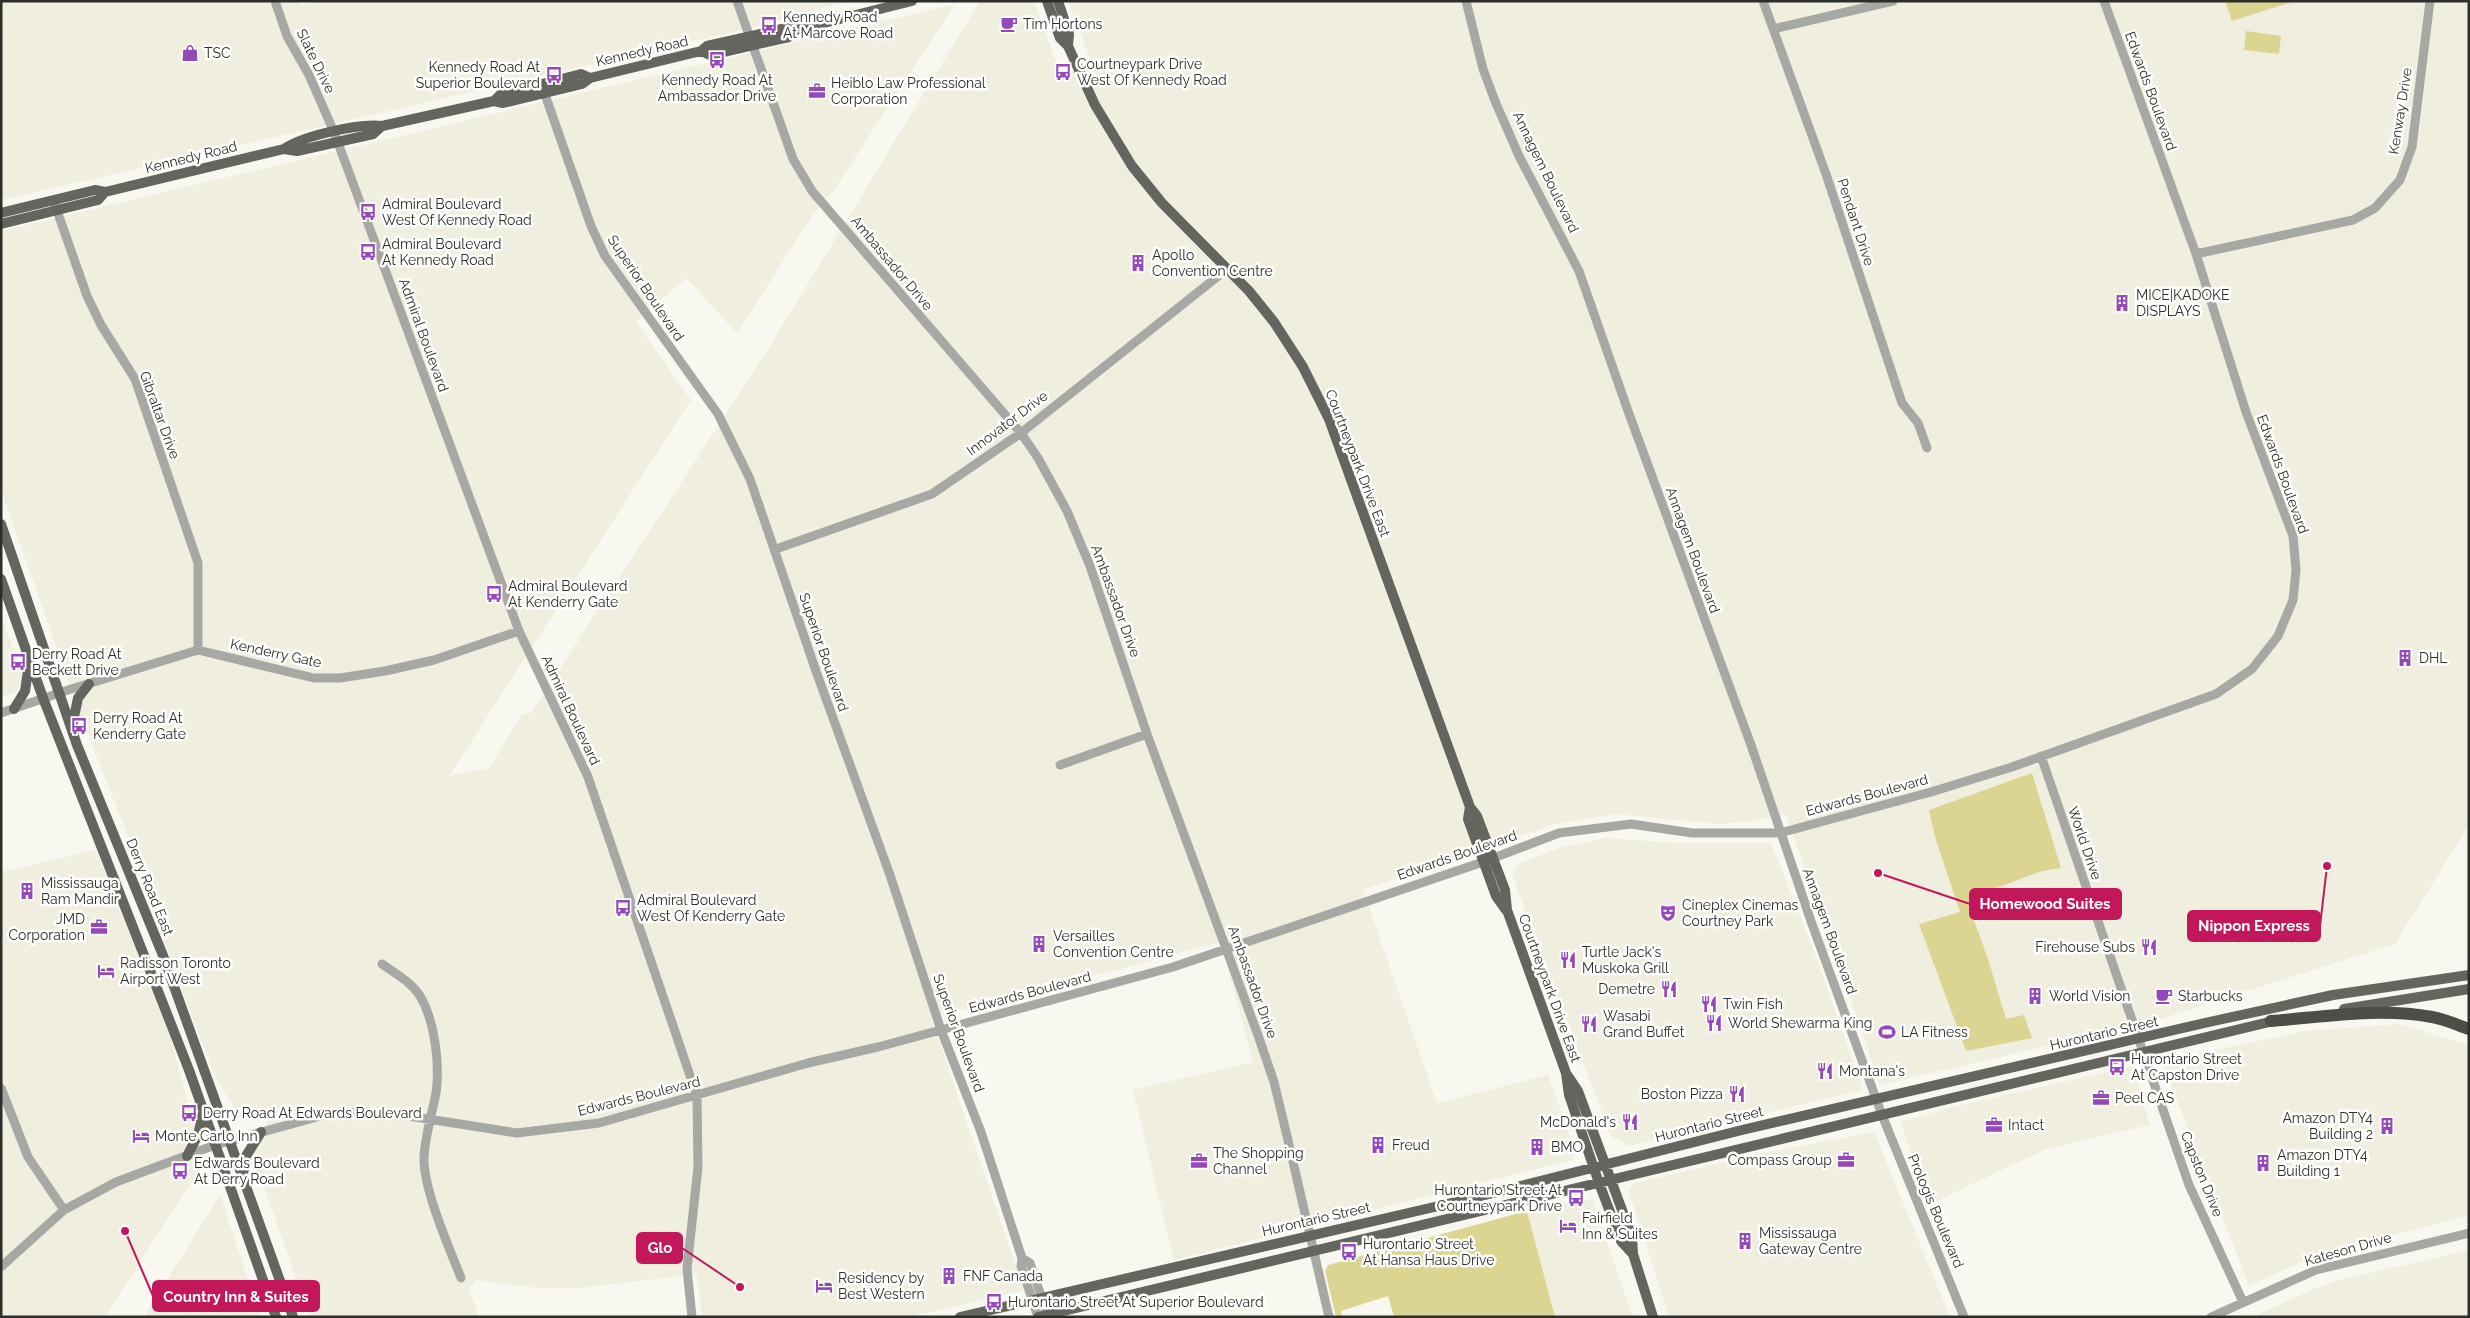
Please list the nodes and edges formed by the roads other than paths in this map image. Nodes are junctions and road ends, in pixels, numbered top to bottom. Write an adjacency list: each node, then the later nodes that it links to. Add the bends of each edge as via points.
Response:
1 (276, 1): 15 (street, Slate Drive, via 287,36 309,75)
2 (737, 1): 12 (street, Ambassador Drive)
3 (912, 1): 12 (main road, Kennedy Road, via 796,30 786,28)
4 (1047, 1): 13 (main road, Courtneypark Drive East, via 1060,38)
5 (1058, 1): 13 (main road, Courtneypark Drive East, via 1069,34)
6 (1466, 1): 42 (street, Annagem Boulevard, via 1483,69 1495,101 1519,156 1579,271)
7 (1763, 1): 11 (street, Pendant Drive)
8 (1893, 1): 11 (street)
9 (2104, 1): 19 (street, Edwards Boulevard)
10 (2430, 1): 19 (street, Kenway Drive, via 2412,147 2400,180 2375,208 2353,220)
11 (1773, 29): 22 (street, Pendant Drive, via 1826,174 1902,403 1918,423)
12 (751, 41): 14 (main road, Kennedy Road, via 707,46 701,52 590,78 582,84); 21 (street, Ambassador Drive, via 793,159 812,191)
13 (1068, 46): 20 (main road, Courtneypark Drive East, via 1095,105 1132,166 1162,203)
14 (543, 88): 15 (main road, Kennedy Road, via 503,103 494,101 382,126 370,124); 24 (street, Superior Boulevard, via 591,226 605,256 725,426 750,478)
15 (335, 137): 16 (main road, Kennedy Road, via 294,142 284,149 105,192 96,190); 26 (street, Admiral Boulevard)
16 (55, 205): 17 (main road, Kennedy Road); 18 (main road, Kennedy Road); 27 (street, Gibraltar Drive, via 87,296 135,379 198,562)
17 (1, 213)
18 (1, 224)
19 (2196, 254): 36 (street, Edwards Boulevard, via 2246,412 2292,536 2296,570 2293,600 2278,636 2265,656 2216,694)
20 (1226, 269): 21 (street, Innovator Drive); 43 (main road, Courtneypark Drive East, via 1274,322 1303,367 1329,419 1470,807 1477,816)
21 (1021, 433): 24 (street, Innovator Drive, via 932,494); 35 (street, Ambassador Drive, via 1069,516 1090,566)
22 (1927, 448)
23 (1, 524): 30 (main road, Derry Road East)
24 (776, 549): 51 (street, Superior Boulevard)
25 (1, 579): 28 (main road, Derry Road East)
26 (518, 631): 27 (street, Kenderry Gate, via 434,660 340,678 314,678); 59 (street, Admiral Boulevard, via 588,777)
27 (198, 650): 29 (street)
28 (30, 660): 31 (main road, Derry Road East); 32 (main road, via 25,691)
29 (89, 684): 30 (street); 34 (main road, via 78,698)
30 (59, 693): 31 (street); 34 (main road, Derry Road East)
31 (43, 698): 32 (street); 39 (main road, Derry Road East)
32 (14, 709): 33 (street)
33 (1, 713)
34 (72, 728): 38 (main road, Derry Road East)
35 (1147, 734): 37 (street); 44 (street, Ambassador Drive)
36 (2041, 756): 42 (street, Edwards Boulevard, via 1931,792); 53 (street, World Drive)
37 (1060, 765)
38 (88, 772): 39 (main road); 40 (main road, Derry Road East)
39 (74, 778): 41 (main road, Derry Road East)
40 (106, 818): 41 (main road); 49 (main road, Derry Road East, via 162,953)
41 (92, 824): 52 (main road, Derry Road East)
42 (1780, 833): 43 (street, Edwards Boulevard, via 1692,833 1631,824 1559,833); 60 (street, Annagem Boulevard)
43 (1488, 860): 44 (street, Edwards Boulevard); 57 (main road, Courtneypark Drive East, via 1505,890 1507,910)
44 (1227, 950): 51 (street, Edwards Boulevard); 75 (street, Ambassador Drive, via 1274,1082)
45 (382, 964): 63 (street, via 404,979 420,996 430,1026 438,1058)
46 (2469, 975): 53 (main road, Hurontario Street, via 2333,995)
47 (2469, 989): 48 (main road, Hurontario Street)
48 (2271, 1020): 50 (highway, via 2391,1014 2433,1017); 54 (main road, Hurontario Street)
49 (189, 1029): 52 (main road); 55 (main road, Derry Road East)
50 (2469, 1029)
51 (941, 1030): 59 (street, Edwards Boulevard, via 808,1063); 80 (street, Superior Boulevard, via 981,1132 1022,1258 1030,1264)
52 (175, 1033): 56 (main road, Derry Road East)
53 (2138, 1039): 54 (street, World Drive); 60 (main road, Hurontario Street)
54 (2142, 1052): 62 (main road, Hurontario Street); 81 (street, Capston Drive, via 2188,1185)
55 (202, 1065): 56 (main road); 65 (main road, Derry Road East)
56 (189, 1070): 61 (main road, Derry Road East)
57 (1567, 1076): 68 (main road, Courtneypark Drive East, via 1578,1091); 69 (main road, Courtneypark Drive East, via 1569,1095)
58 (1, 1088): 73 (street, via 28,1158)
59 (696, 1096): 63 (street, Edwards Boulevard, via 598,1123 527,1132); 85 (street, Admiral Boulevard, via 698,1167 687,1269)
60 (1877, 1099): 62 (street, Annagem Boulevard); 68 (main road, Hurontario Street)
61 (204, 1112): 66 (main road, Derry Road East); 67 (main road, via 198,1135)
62 (1882, 1115): 71 (main road, Hurontario Street); 89 (street, Prologis Boulevard)
63 (431, 1119): 64 (street, Edwards Boulevard, via 364,1112 324,1115); 79 (street, via 424,1158 432,1200)
64 (260, 1132): 65 (street, Edwards Boulevard); 70 (main road, via 246,1156)
65 (230, 1140): 66 (street, Edwards Boulevard); 70 (main road, Derry Road East)
66 (215, 1145): 67 (street, Edwards Boulevard); 83 (main road, Derry Road East)
67 (187, 1156): 73 (street, Edwards Boulevard, via 116,1182)
68 (1605, 1164): 69 (main road, Hurontario Street); 71 (main road, Courtneypark Drive East)
69 (1593, 1167): 72 (main road, Courtneypark Drive East); 75 (main road, Hurontario Street)
70 (243, 1177): 84 (main road, Derry Road East)
71 (1611, 1180): 72 (main road, Hurontario Street); 77 (main road, Courtneypark Drive East, via 1632,1237)
72 (1599, 1183): 76 (main road, Hurontario Street); 77 (main road, Courtneypark Drive East, via 1621,1241)
73 (64, 1210): 78 (street, Edwards Boulevard)
74 (2469, 1233): 81 (street, Kateson Drive, via 2333,1265)
75 (1310, 1234): 76 (street, Ambassador Drive); 80 (main road, Hurontario Street)
76 (1313, 1250): 82 (main road, Hurontario Street); 87 (street, Ambassador Drive)
77 (1633, 1254): 88 (main road)
78 (1, 1268)
79 (461, 1278)
80 (1036, 1298): 82 (street, Superior Boulevard); 86 (main road, Hurontario Street)
81 (2244, 1302): 90 (street, Kateson Drive)
82 (1043, 1316)
83 (276, 1317)
84 (293, 1317)
85 (692, 1317)
86 (960, 1317)
87 (1329, 1317)
88 (1653, 1317)
89 (1964, 1317)
90 (2211, 1317)

